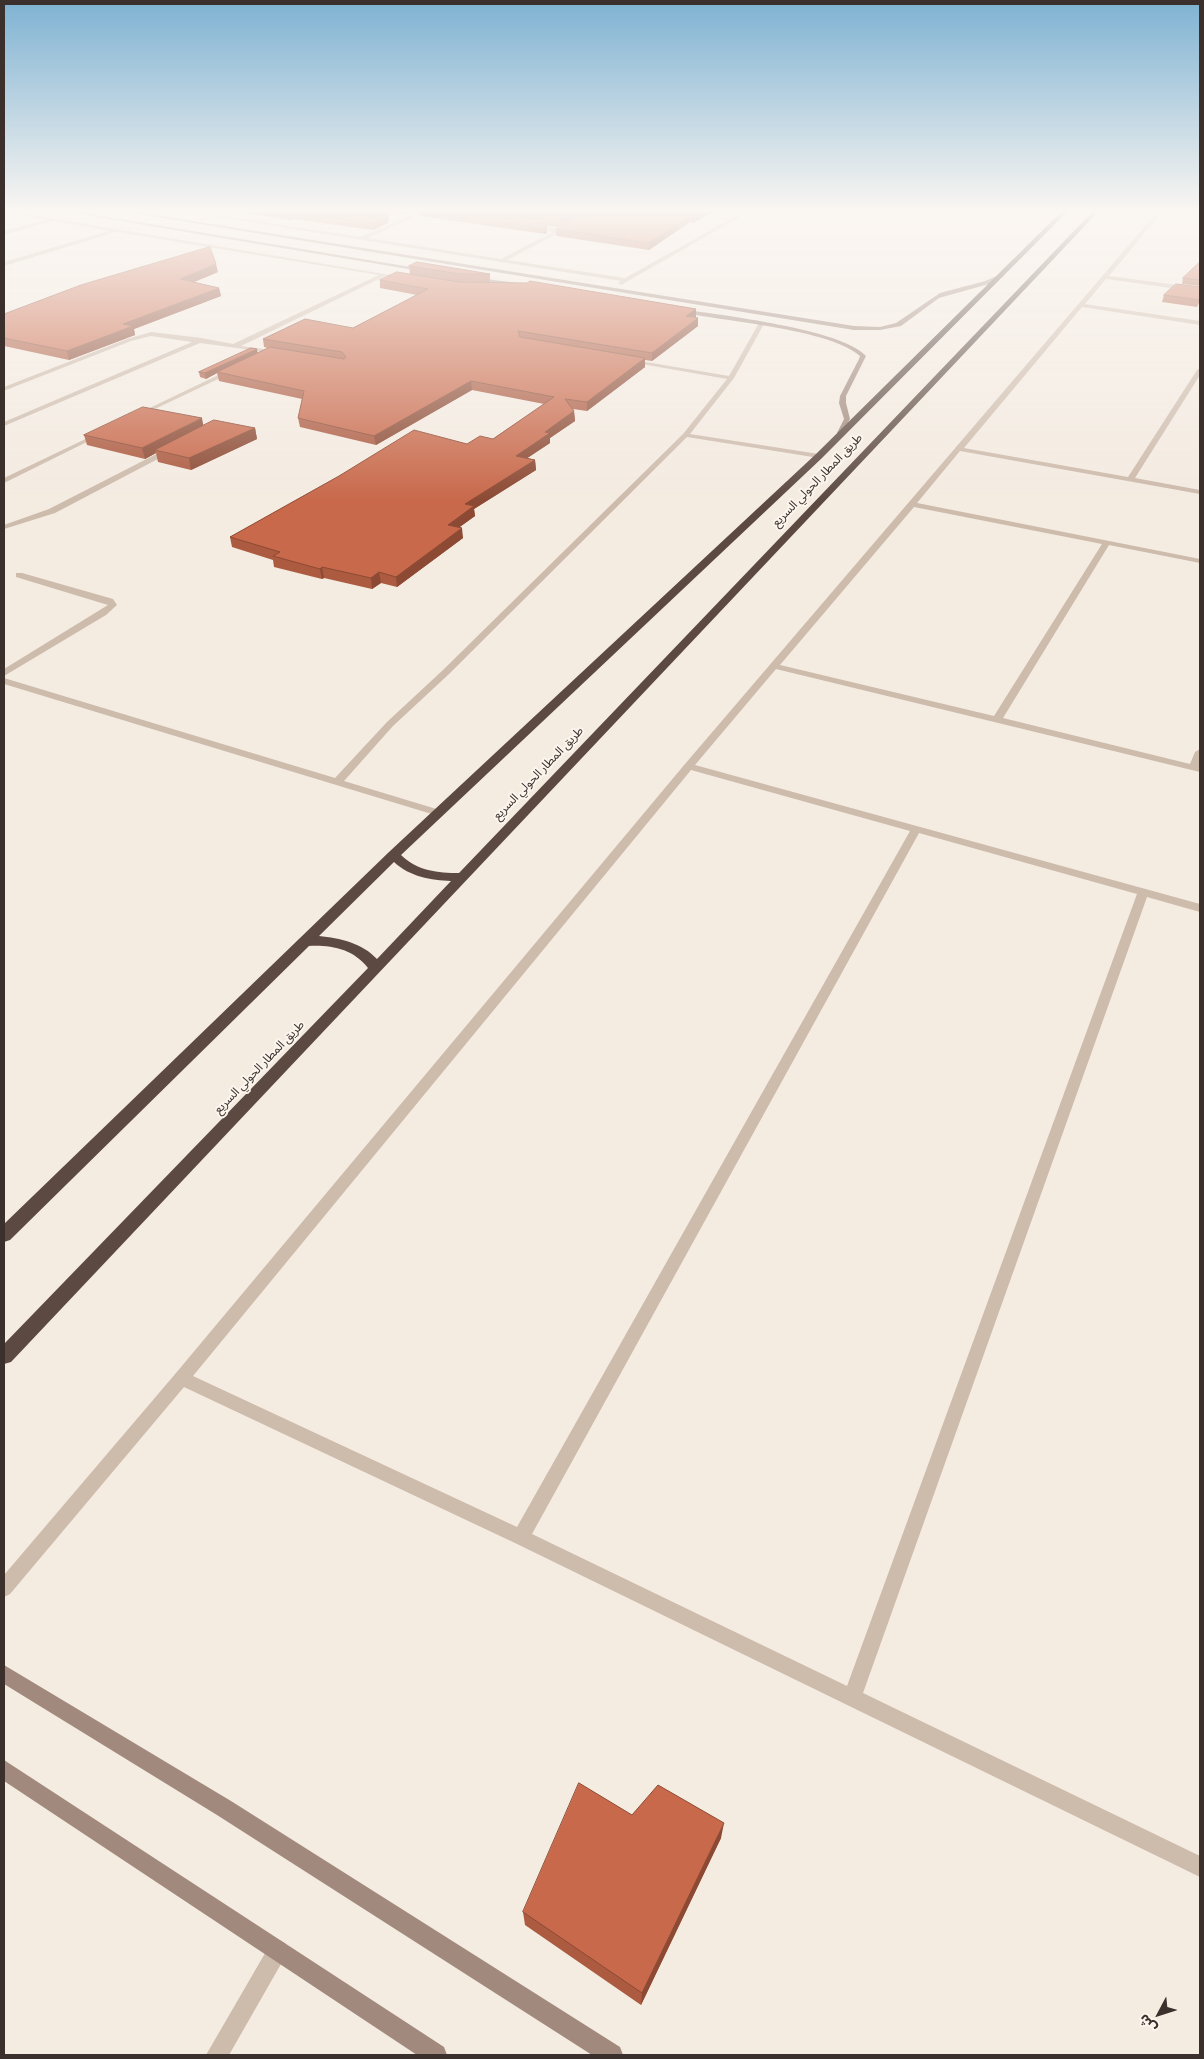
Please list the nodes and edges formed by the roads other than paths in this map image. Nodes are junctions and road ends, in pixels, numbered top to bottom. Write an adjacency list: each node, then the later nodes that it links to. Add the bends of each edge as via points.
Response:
1 (315, 308): 12 (street)
2 (724, 308): 3 (street, via 872,329 901,323)
3 (921, 308)
4 (968, 308): 24 (highway, طريق المطار الحولي السريع)
5 (1004, 308): 48 (highway, طريق المطار الحولي السريع)
6 (1078, 308): 27 (street)
7 (1101, 308): 9 (street)
8 (675, 310): 10 (street)
9 (1200, 323)
10 (761, 324): 19 (street); 24 (street, via 826,337 854,347 863,355 843,396 847,419)
11 (202, 340): 12 (street); 20 (street, via 160,334 140,336); 22 (street)
12 (235, 346): 13 (street)
13 (271, 352): 14 (street); 15 (street)
14 (289, 355)
15 (262, 356)
16 (626, 360): 19 (street)
17 (244, 365): 21 (street)
18 (1200, 370): 29 (street)
19 (731, 378): 25 (street)
20 (4, 389)
21 (128, 420)
22 (4, 424)
23 (110, 429): 30 (street)
24 (840, 433): 28 (highway, طريق المطار الحولي السريع)
25 (685, 435): 28 (street); 44 (street, via 390,724)
26 (175, 448): 33 (street, via 52,511)
27 (960, 450): 29 (street); 32 (street)
28 (819, 456): 45 (highway, طريق المطار الحولي السريع)
29 (1130, 478): 31 (street)
30 (4, 481)
31 (1200, 492)
32 (912, 504): 34 (street); 37 (street)
33 (4, 527)
34 (1107, 542): 35 (street); 40 (street)
35 (1200, 561)
36 (19, 575): 38 (street, via 113,605)
37 (774, 666): 40 (street); 42 (street)
38 (4, 673)
39 (4, 681): 44 (street)
40 (997, 720): 43 (street)
41 (1200, 752): 43 (street)
42 (689, 766): 46 (street); 55 (street)
43 (1197, 768)
44 (338, 782): 45 (street)
45 (438, 813): 47 (highway, طريق المطار الحولي السريع)
46 (916, 829): 49 (street); 56 (street)
47 (394, 855): 48 (highway, via 420,873); 51 (highway, طريق المطار الحولي السريع)
48 (462, 877): 52 (highway, طريق المطار الحولي السريع)
49 (1142, 892): 50 (street); 59 (street)
50 (1200, 908)
51 (306, 941): 52 (highway, via 320,940 349,946 370,959); 53 (highway, طريق المطار الحولي السريع)
52 (376, 968): 54 (highway, طريق المطار الحولي السريع)
53 (4, 1235)
54 (4, 1356)
55 (182, 1378): 56 (street); 57 (street)
56 (521, 1537): 59 (street)
57 (4, 1588)
58 (4, 1674): 65 (street, via 224,1808)
59 (852, 1698): 61 (street)
60 (4, 1770): 62 (street)
61 (1200, 1867)
62 (278, 1950): 63 (street); 64 (street)
63 (217, 2055)
64 (436, 2055)
65 (612, 2055)

